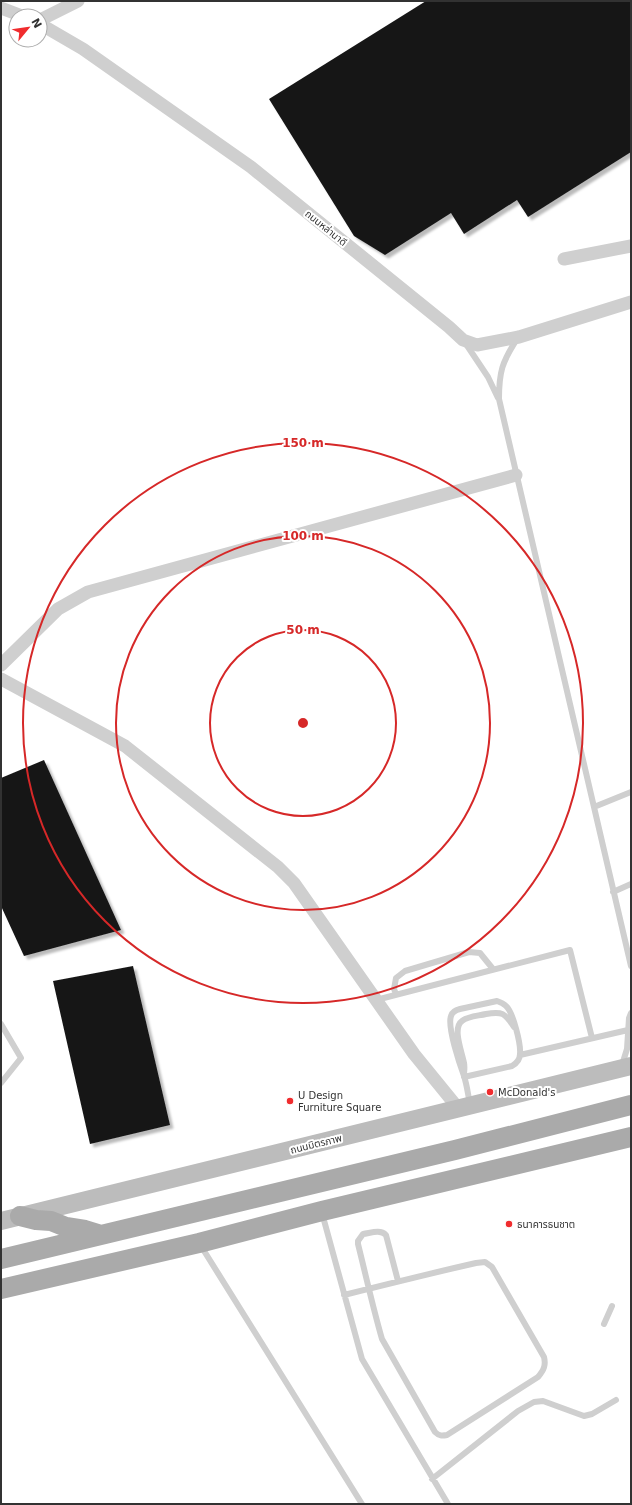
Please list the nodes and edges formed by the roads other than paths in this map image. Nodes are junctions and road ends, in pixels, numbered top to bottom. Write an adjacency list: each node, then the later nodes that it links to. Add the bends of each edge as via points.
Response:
1 (78, 1): 2 (street)
2 (48, 16)
3 (48, 29): 8 (street, ถนนหล่านาดี, via 83,49 251,167)
4 (631, 246): 5 (street)
5 (564, 259)
6 (631, 302): 7 (street, ถนนหล่านาดี)
7 (519, 337): 8 (street, ถนนหล่านาดี, via 477,346); 9 (lane, via 503,362 499,379)
8 (463, 340): 9 (lane)
9 (499, 399): 10 (lane)
10 (516, 475): 11 (street, via 88,592 58,609); 14 (lane)
11 (1, 665)
12 (1, 679): 20 (street, via 125,746 278,867 294,883)
13 (631, 792): 14 (lane)
14 (594, 807): 16 (lane)
15 (631, 884): 16 (lane)
16 (613, 892): 17 (lane)
17 (631, 966)
18 (493, 970): 19 (lane); 19 (lane, via 480,953 469,952 405,971 396,978); 25 (lane, via 570,950)
19 (396, 994): 20 (lane)
20 (376, 1000): 31 (street, via 414,1054)
21 (631, 1013): 24 (lane)
22 (1, 1024): 29 (lane, via 21,1058)
23 (516, 1030): 26 (lane); 28 (lane, via 507,1016 496,1012 463,1020 457,1031); 28 (lane, via 509,1009 497,1001 454,1011 450,1024)
24 (628, 1030): 25 (lane); 27 (lane)
25 (592, 1038): 26 (lane)
26 (520, 1055): 28 (lane, via 512,1066)
27 (626, 1067): 31 (main road, ถนนมิตรภาพ)
28 (464, 1077): 31 (lane)
29 (1, 1083)
30 (631, 1105): 35 (main road)
31 (464, 1107): 34 (main road, ถนนมิตรภาพ)
32 (631, 1138): 33 (main road)
33 (322, 1211): 36 (main road); 41 (lane)
34 (7, 1218): 35 (main road, via 51,1221)
35 (100, 1235): 37 (main road)
36 (199, 1243): 39 (main road); 46 (lane)
37 (1, 1259)
38 (398, 1281): 40 (lane); 40 (lane, via 386,1235 379,1231 363,1234 358,1244); 40 (lane, via 481,1262 488,1264 544,1356 546,1362 542,1372 447,1435 438,1435 385,1346)
39 (1, 1289)
40 (369, 1289): 41 (lane)
41 (344, 1295): 45 (lane, via 362,1359)
42 (612, 1306): 43 (lane)
43 (604, 1324)
44 (616, 1400): 45 (lane, via 584,1416 543,1401 534,1402 518,1411)
45 (432, 1479): 47 (lane)
46 (362, 1504)
47 (448, 1504)

